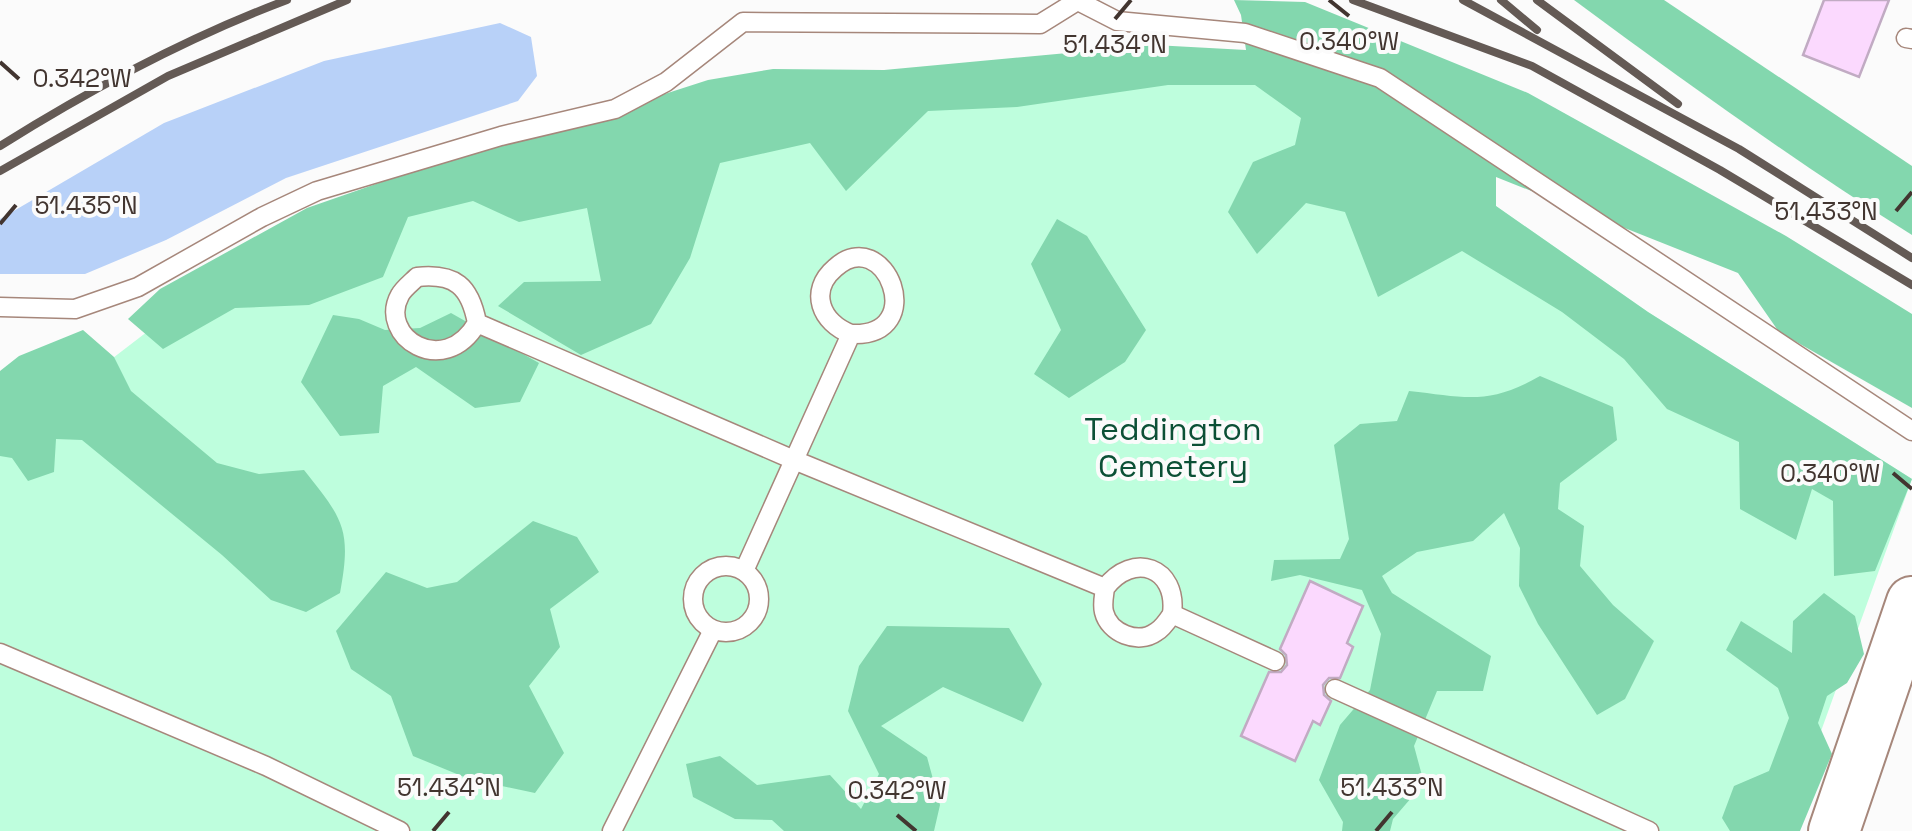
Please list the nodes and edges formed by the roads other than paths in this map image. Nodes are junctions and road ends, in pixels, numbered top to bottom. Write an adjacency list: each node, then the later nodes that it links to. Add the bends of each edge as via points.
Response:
1 (1077, 1): 2 (lane, via 1040,24 743,22 666,82 615,109 318,191 138,288 75,309); 5 (lane, via 1117,21 1245,34 1380,78)
2 (0, 307)
3 (477, 324): 3 (lane, via 473,302 459,283 438,275 417,277 398,296 396,322 427,351 452,349); 6 (lane)
4 (851, 334): 4 (lane, via 823,314 819,295 824,277 840,263 867,260 889,275 896,302 890,317 870,332); 6 (lane)
5 (1912, 431)
6 (794, 460): 7 (lane); 8 (lane)
7 (744, 571): 11 (lane, via 758,590 758,613 740,629); 11 (lane, via 711,568 698,580 696,614)
8 (1105, 588): 10 (lane, via 1130,567 1152,569 1171,589); 10 (lane, via 1106,620 1132,638 1159,631)
9 (1912, 602): 18 (main road)
10 (1172, 614): 13 (lane)
11 (713, 630): 16 (lane)
12 (0, 653): 15 (lane)
13 (1274, 661)
14 (1335, 689): 17 (lane)
15 (400, 831)
16 (612, 831)
17 (1649, 831)
18 (1834, 831)

